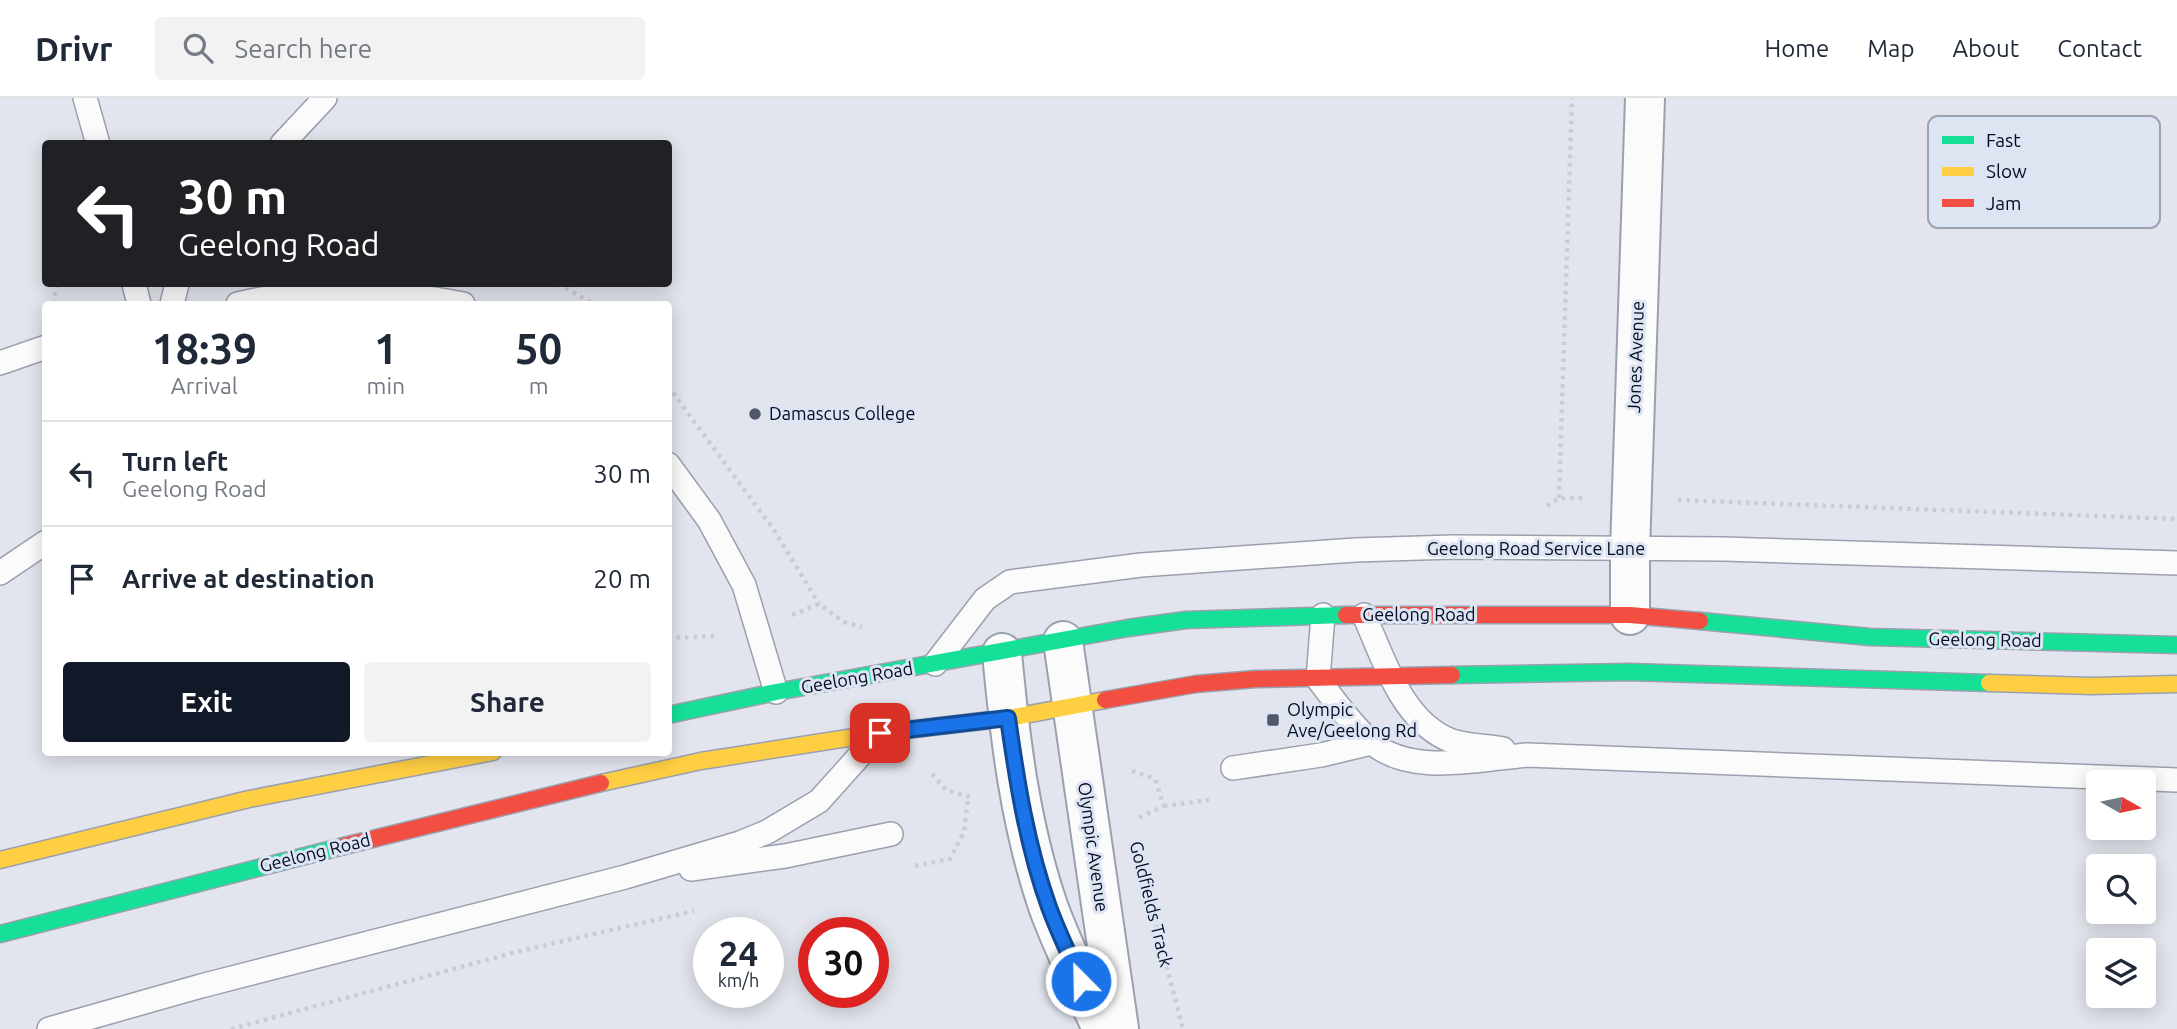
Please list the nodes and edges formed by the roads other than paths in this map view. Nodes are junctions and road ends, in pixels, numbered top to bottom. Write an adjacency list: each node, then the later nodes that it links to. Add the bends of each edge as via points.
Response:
1 (85, 98): 4 (lane)
2 (325, 98): 5 (lane)
3 (1645, 98): 12 (street, Jones Avenue)
4 (97, 140)
5 (286, 140)
6 (251, 301): 7 (lane, via 332,289)
7 (444, 301)
8 (42, 348): 9 (lane)
9 (0, 363)
10 (672, 469): 25 (lane, via 709,520 744,585)
11 (42, 545): 14 (lane)
12 (1630, 550): 13 (lane, Geelong Road Service Lane); 17 (street, Jones Avenue); 21 (lane, Geelong Road Service Lane, via 1355,550 1141,565 1010,582 985,599)
13 (2177, 562)
14 (0, 573)
15 (1323, 615): 16 (main road, Geelong Road); 18 (main road, Geelong Road, via 1186,620); 23 (lane)
16 (1364, 615): 17 (main road, Geelong Road); 22 (lane)
17 (1630, 621): 19 (main road, Geelong Road, via 1870,637)
18 (1063, 640): 20 (main road, Geelong Road); 26 (street, Olympic Avenue)
19 (2177, 645)
20 (1002, 653): 21 (main road, Geelong Road); 28 (street)
21 (935, 664): 25 (main road, Geelong Road)
22 (1392, 678): 23 (main road, Geelong Road); 24 (main road, Geelong Road, via 1630,666 2092,686); 31 (lane, via 1411,709 1447,739)
23 (1318, 679): 26 (main road, Geelong Road, via 1196,684); 30 (lane)
24 (2177, 684)
25 (776, 692): 27 (main road, Geelong Road)
26 (1074, 707): 28 (main road, Geelong Road); 41 (street, Olympic Avenue)
27 (672, 714)
28 (1008, 718): 29 (main road, Geelong Road); 40 (street, via 1021,807 1038,872)
29 (880, 733): 37 (lane, via 819,801 792,818 740,843); 38 (main road, Geelong Road, via 701,761 533,798)
30 (1371, 743): 31 (lane, via 1413,761); 33 (lane)
31 (1527, 755): 34 (lane)
32 (472, 756): 36 (main road, via 249,799)
33 (1233, 768)
34 (2177, 780)
35 (891, 834): 37 (lane, via 785,856)
36 (0, 860)
37 (625, 877): 39 (lane)
38 (0, 934)
39 (49, 1029)
40 (1102, 1029)
41 (1119, 1029)

